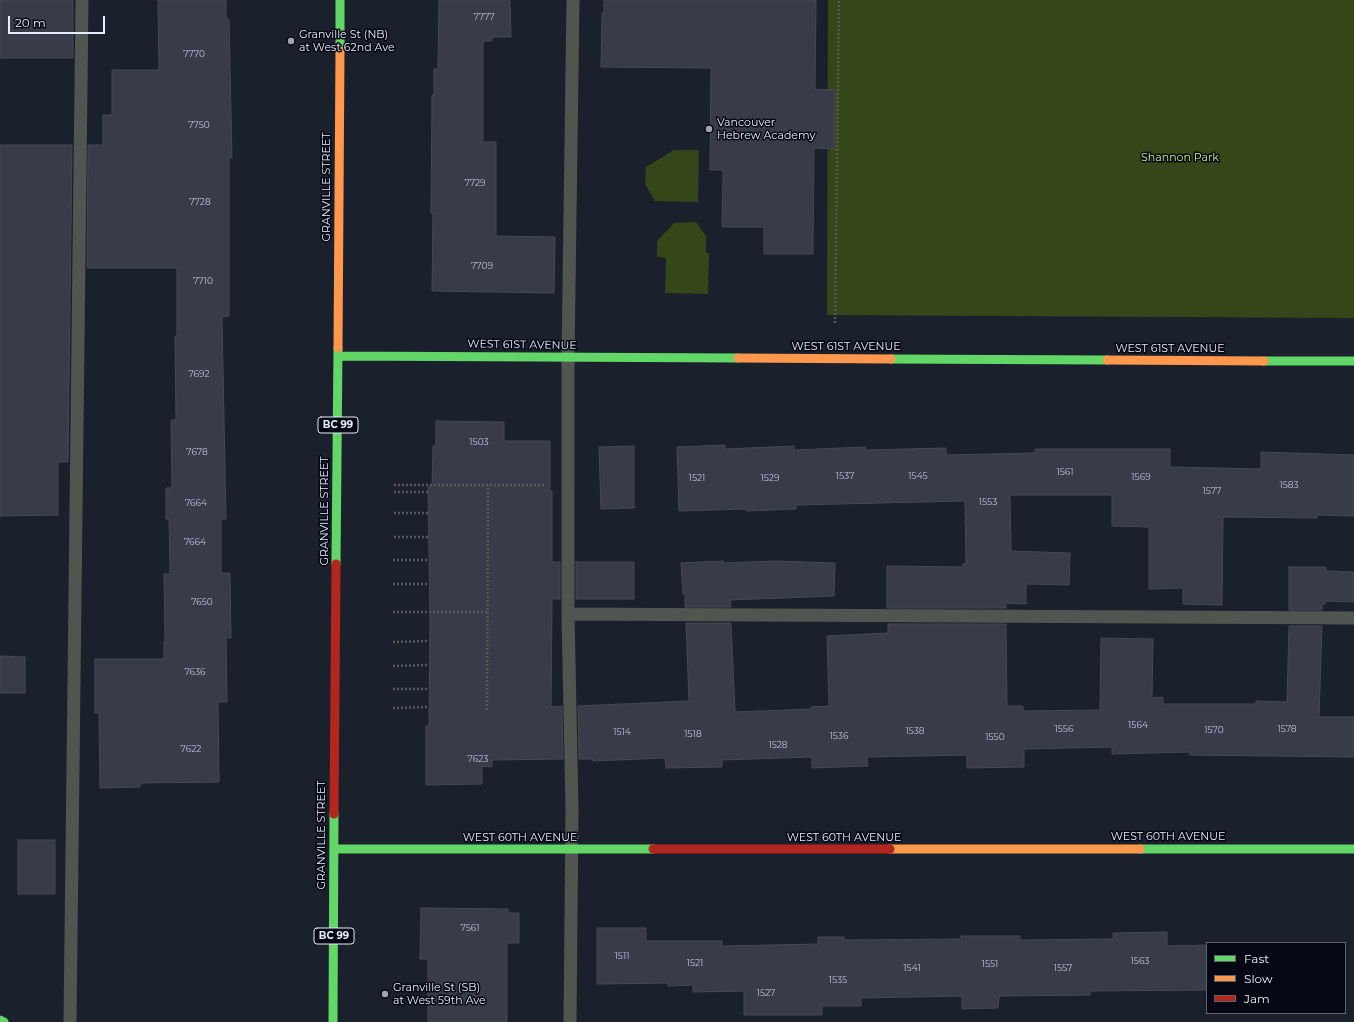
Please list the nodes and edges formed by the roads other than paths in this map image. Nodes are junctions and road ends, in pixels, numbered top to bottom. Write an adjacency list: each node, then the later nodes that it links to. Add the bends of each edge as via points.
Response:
1 (82, 0): 14 (lane)
2 (340, 0): 4 (main road, GRANVILLE STREET / BC 99)
3 (573, 0): 5 (lane)
4 (338, 356): 5 (main road, WEST 61ST AVENUE); 9 (main road, GRANVILLE STREET / BC 99)
5 (568, 358): 6 (main road, WEST 61ST AVENUE); 7 (lane)
6 (1354, 362)
7 (568, 614): 8 (lane); 11 (lane)
8 (1354, 618)
9 (334, 849): 11 (main road, WEST 60TH AVENUE); 15 (main road, GRANVILLE STREET / BC 99)
10 (1354, 849): 11 (main road, WEST 60TH AVENUE)
11 (572, 850): 16 (lane)
12 (0, 1020): 13 (main road)
13 (4, 1022)
14 (70, 1022)
15 (333, 1022)
16 (570, 1022)

